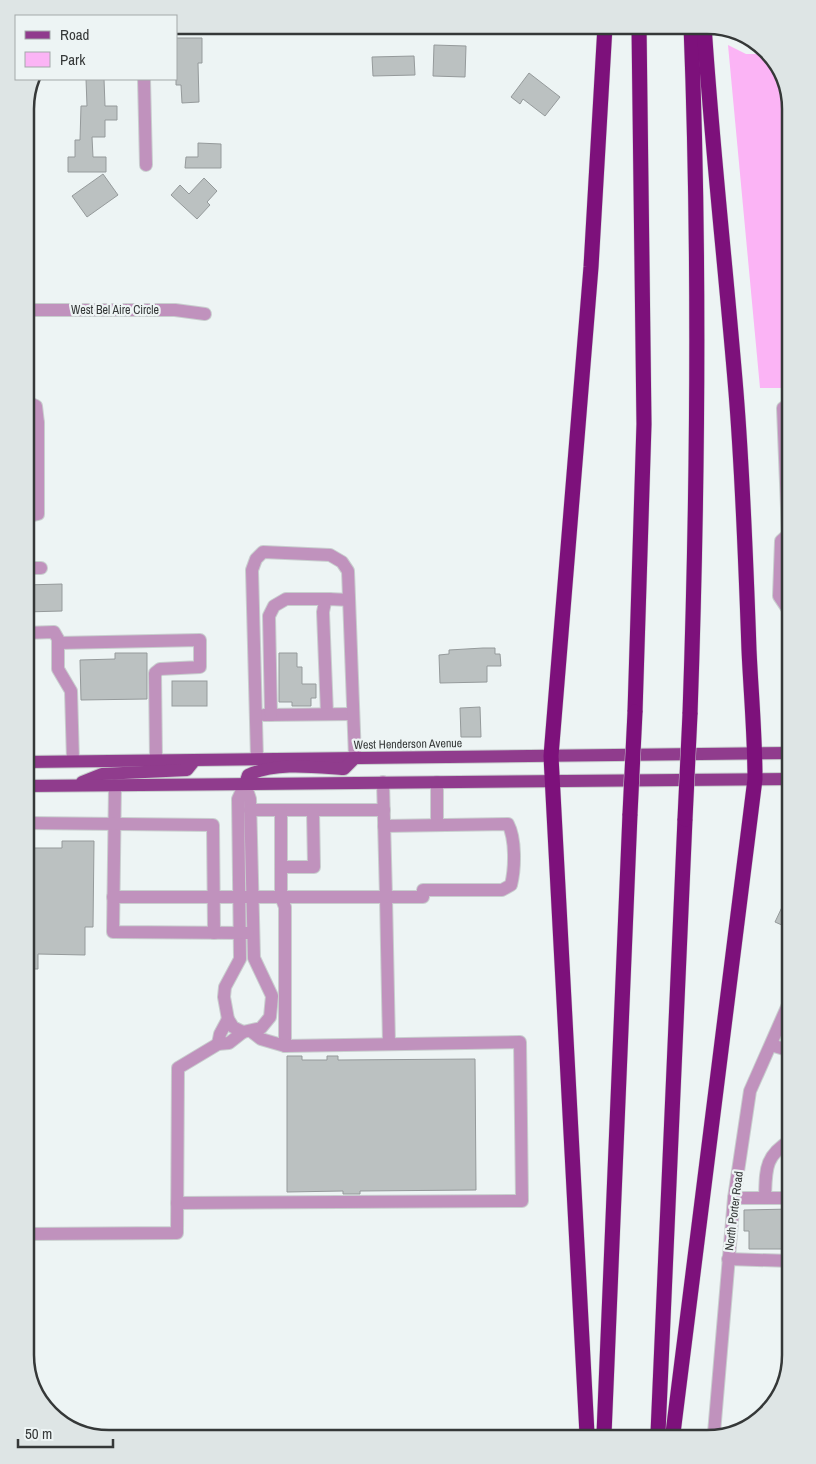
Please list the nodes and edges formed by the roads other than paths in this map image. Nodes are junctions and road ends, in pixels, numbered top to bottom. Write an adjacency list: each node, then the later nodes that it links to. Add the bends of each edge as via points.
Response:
1 (605, 34): 25 (highway, via 591,267)
2 (639, 34): 74 (highway, bridge, via 644,424)
3 (691, 34): 75 (highway, bridge, via 698,358 695,582)
4 (705, 34): 24 (highway, via 743,483)
5 (144, 80): 6 (street)
6 (146, 166)
7 (34, 310): 8 (street, West Bel Aire Circle, via 175,310)
8 (205, 314)
9 (34, 490): 10 (street, via 38,514)
10 (34, 515)
11 (782, 541): 16 (street, via 779,596)
12 (34, 568): 13 (street)
13 (41, 568)
14 (329, 599): 15 (street); 19 (street, via 323,612); 22 (street, via 286,599 274,606 269,616)
15 (349, 600): 20 (street); 21 (street, via 348,571 342,562 330,555 263,552 256,559 252,570)
16 (782, 600)
17 (34, 633): 18 (street, via 54,632)
18 (58, 643): 27 (street, via 200,640 200,667 160,669 155,673); 30 (street, via 58,669 71,691)
19 (327, 714): 20 (street); 22 (street)
20 (353, 714): 26 (street)
21 (256, 715): 22 (street); 29 (street)
22 (270, 715)
23 (782, 753): 24 (main road, West Henderson Avenue)
24 (755, 754): 25 (main road, West Henderson Avenue); 32 (highway)
25 (551, 756): 26 (main road, West Henderson Avenue); 34 (highway)
26 (355, 758): 29 (main road, West Henderson Avenue); 37 (main road, via 344,769 258,770 248,775)
27 (156, 760): 28 (main road, West Henderson Avenue); 30 (main road, West Henderson Avenue)
28 (195, 760): 29 (main road, West Henderson Avenue); 38 (main road, via 187,770 102,774)
29 (257, 760)
30 (74, 761): 31 (main road, West Henderson Avenue)
31 (34, 762)
32 (755, 779): 33 (main road); 34 (main road); 76 (highway)
33 (782, 779)
34 (552, 780): 36 (main road); 73 (highway)
35 (383, 782): 36 (main road); 37 (main road); 42 (street)
36 (437, 782): 47 (street)
37 (245, 784): 39 (main road); 41 (street); 54 (street, via 238,799)
38 (75, 785): 39 (main road); 40 (main road)
39 (115, 785): 46 (street)
40 (34, 786)
41 (250, 810): 43 (street); 54 (street)
42 (384, 810): 44 (street); 48 (street)
43 (281, 811): 44 (street); 49 (street)
44 (313, 811): 49 (street, via 314,867)
45 (34, 822): 46 (street)
46 (114, 824): 50 (street); 53 (street, via 213,825)
47 (437, 824): 48 (street); 52 (street, via 508,824 512,831 511,885 502,890 423,890 423,897)
48 (384, 826): 52 (street)
49 (281, 867): 51 (street)
50 (113, 896): 53 (street); 55 (street, via 113,932)
51 (281, 897): 52 (street); 54 (street); 63 (street, via 285,907)
52 (386, 897): 61 (street)
53 (214, 898): 54 (street); 55 (street)
54 (246, 898): 56 (street)
55 (214, 933): 56 (street)
56 (246, 933): 57 (street, via 240,959 226,987 224,997); 59 (street, via 269,987 272,1006 266,1023)
57 (228, 1019): 59 (street, via 233,1027); 60 (street)
58 (782, 1019): 62 (street, North Porter Road)
59 (248, 1032): 60 (street, via 229,1043); 63 (street)
60 (218, 1044): 69 (street, via 178,1068)
61 (388, 1044): 63 (street); 69 (street, via 520,1042 522,1201)
62 (771, 1045): 64 (street); 66 (street, North Porter Road, via 750,1091)
63 (285, 1046)
64 (782, 1048)
65 (782, 1145): 67 (street, via 769,1159)
66 (734, 1198): 67 (street); 71 (street, North Porter Road)
67 (765, 1198): 68 (street)
68 (782, 1198)
69 (177, 1203): 70 (street, via 177,1233)
70 (34, 1234)
71 (728, 1259): 72 (street); 77 (street, North Porter Road)
72 (782, 1261)
73 (587, 1430)
74 (604, 1430)
75 (658, 1430)
76 (673, 1430)
77 (714, 1430)

